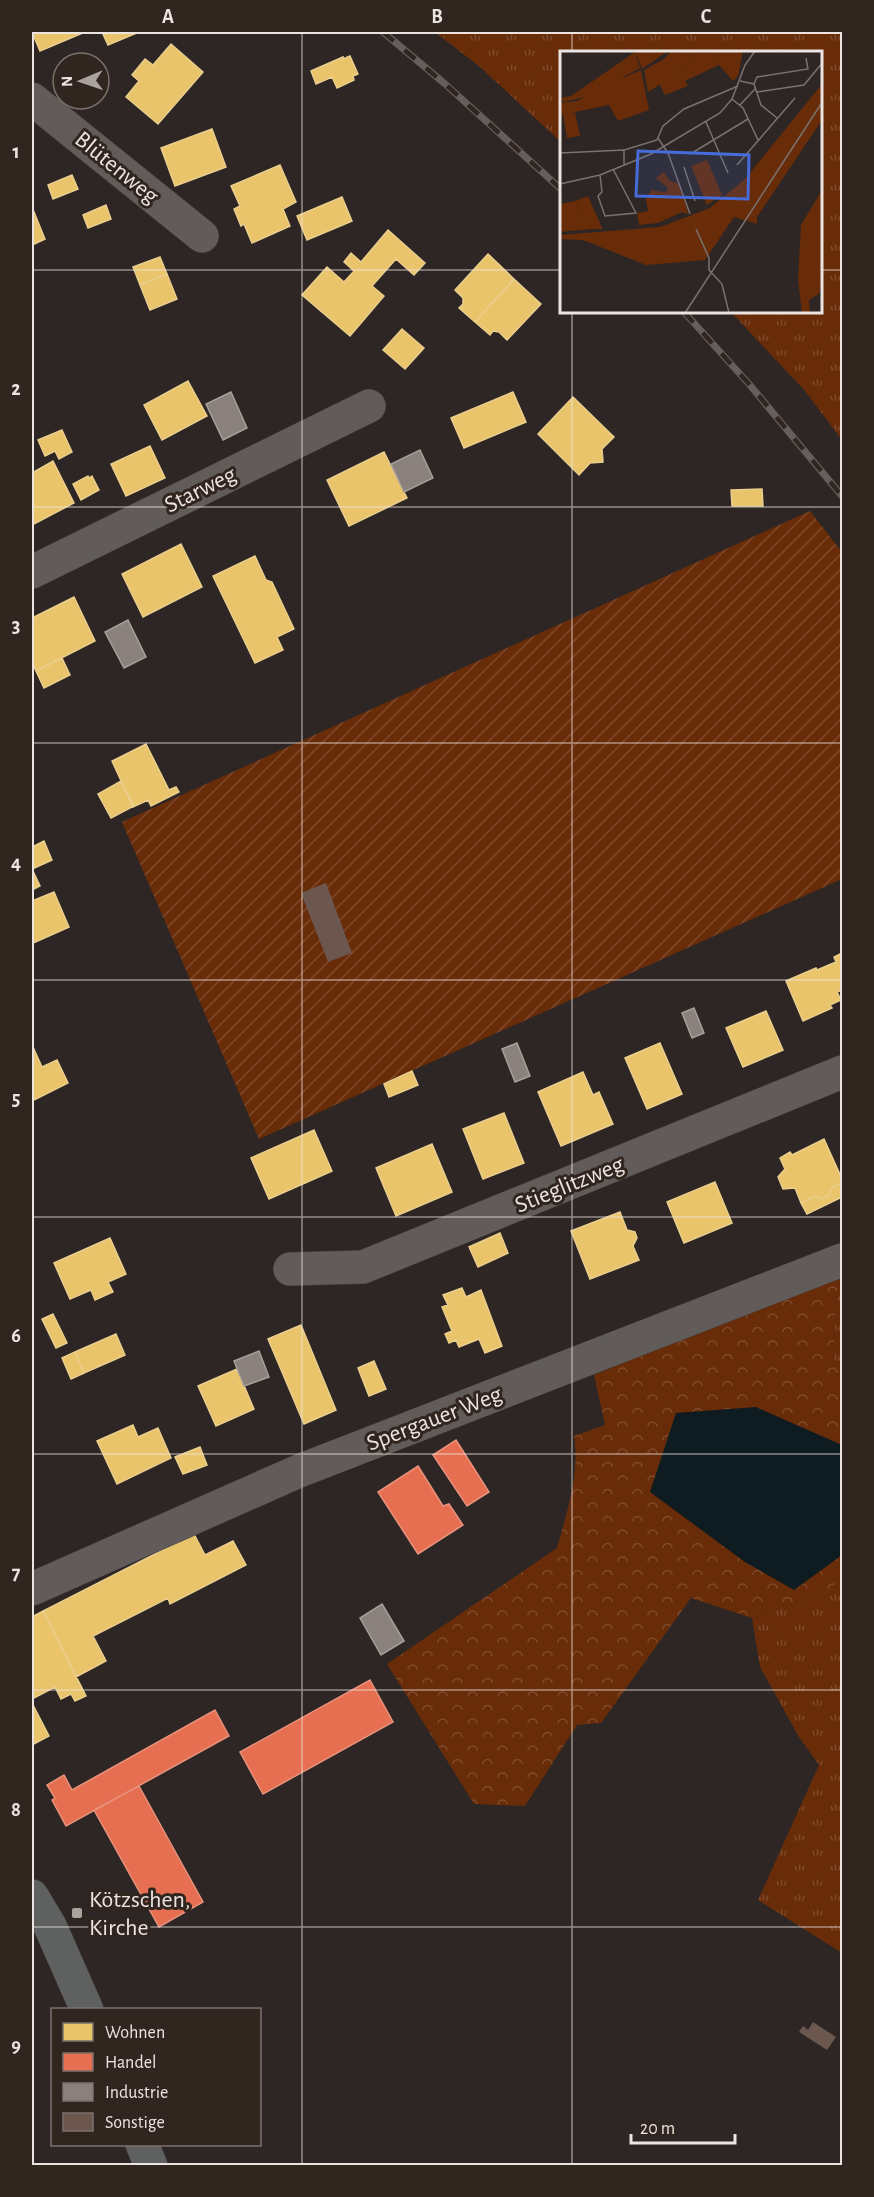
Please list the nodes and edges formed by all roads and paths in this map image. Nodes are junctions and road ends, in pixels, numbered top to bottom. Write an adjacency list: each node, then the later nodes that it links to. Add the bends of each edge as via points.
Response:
1 (32, 99): 2 (street, Blütenweg)
2 (202, 236)
3 (369, 406): 4 (street, Starweg)
4 (32, 572)
5 (843, 1072): 7 (street, Stieglitzweg, via 363,1267)
6 (843, 1260): 8 (street, Spergauer Weg, via 299,1471)
7 (290, 1269)
8 (32, 1589)
9 (32, 1896): 10 (street, via 50,1926)
10 (86, 2008)
11 (142, 2146): 12 (street)
12 (151, 2166)

